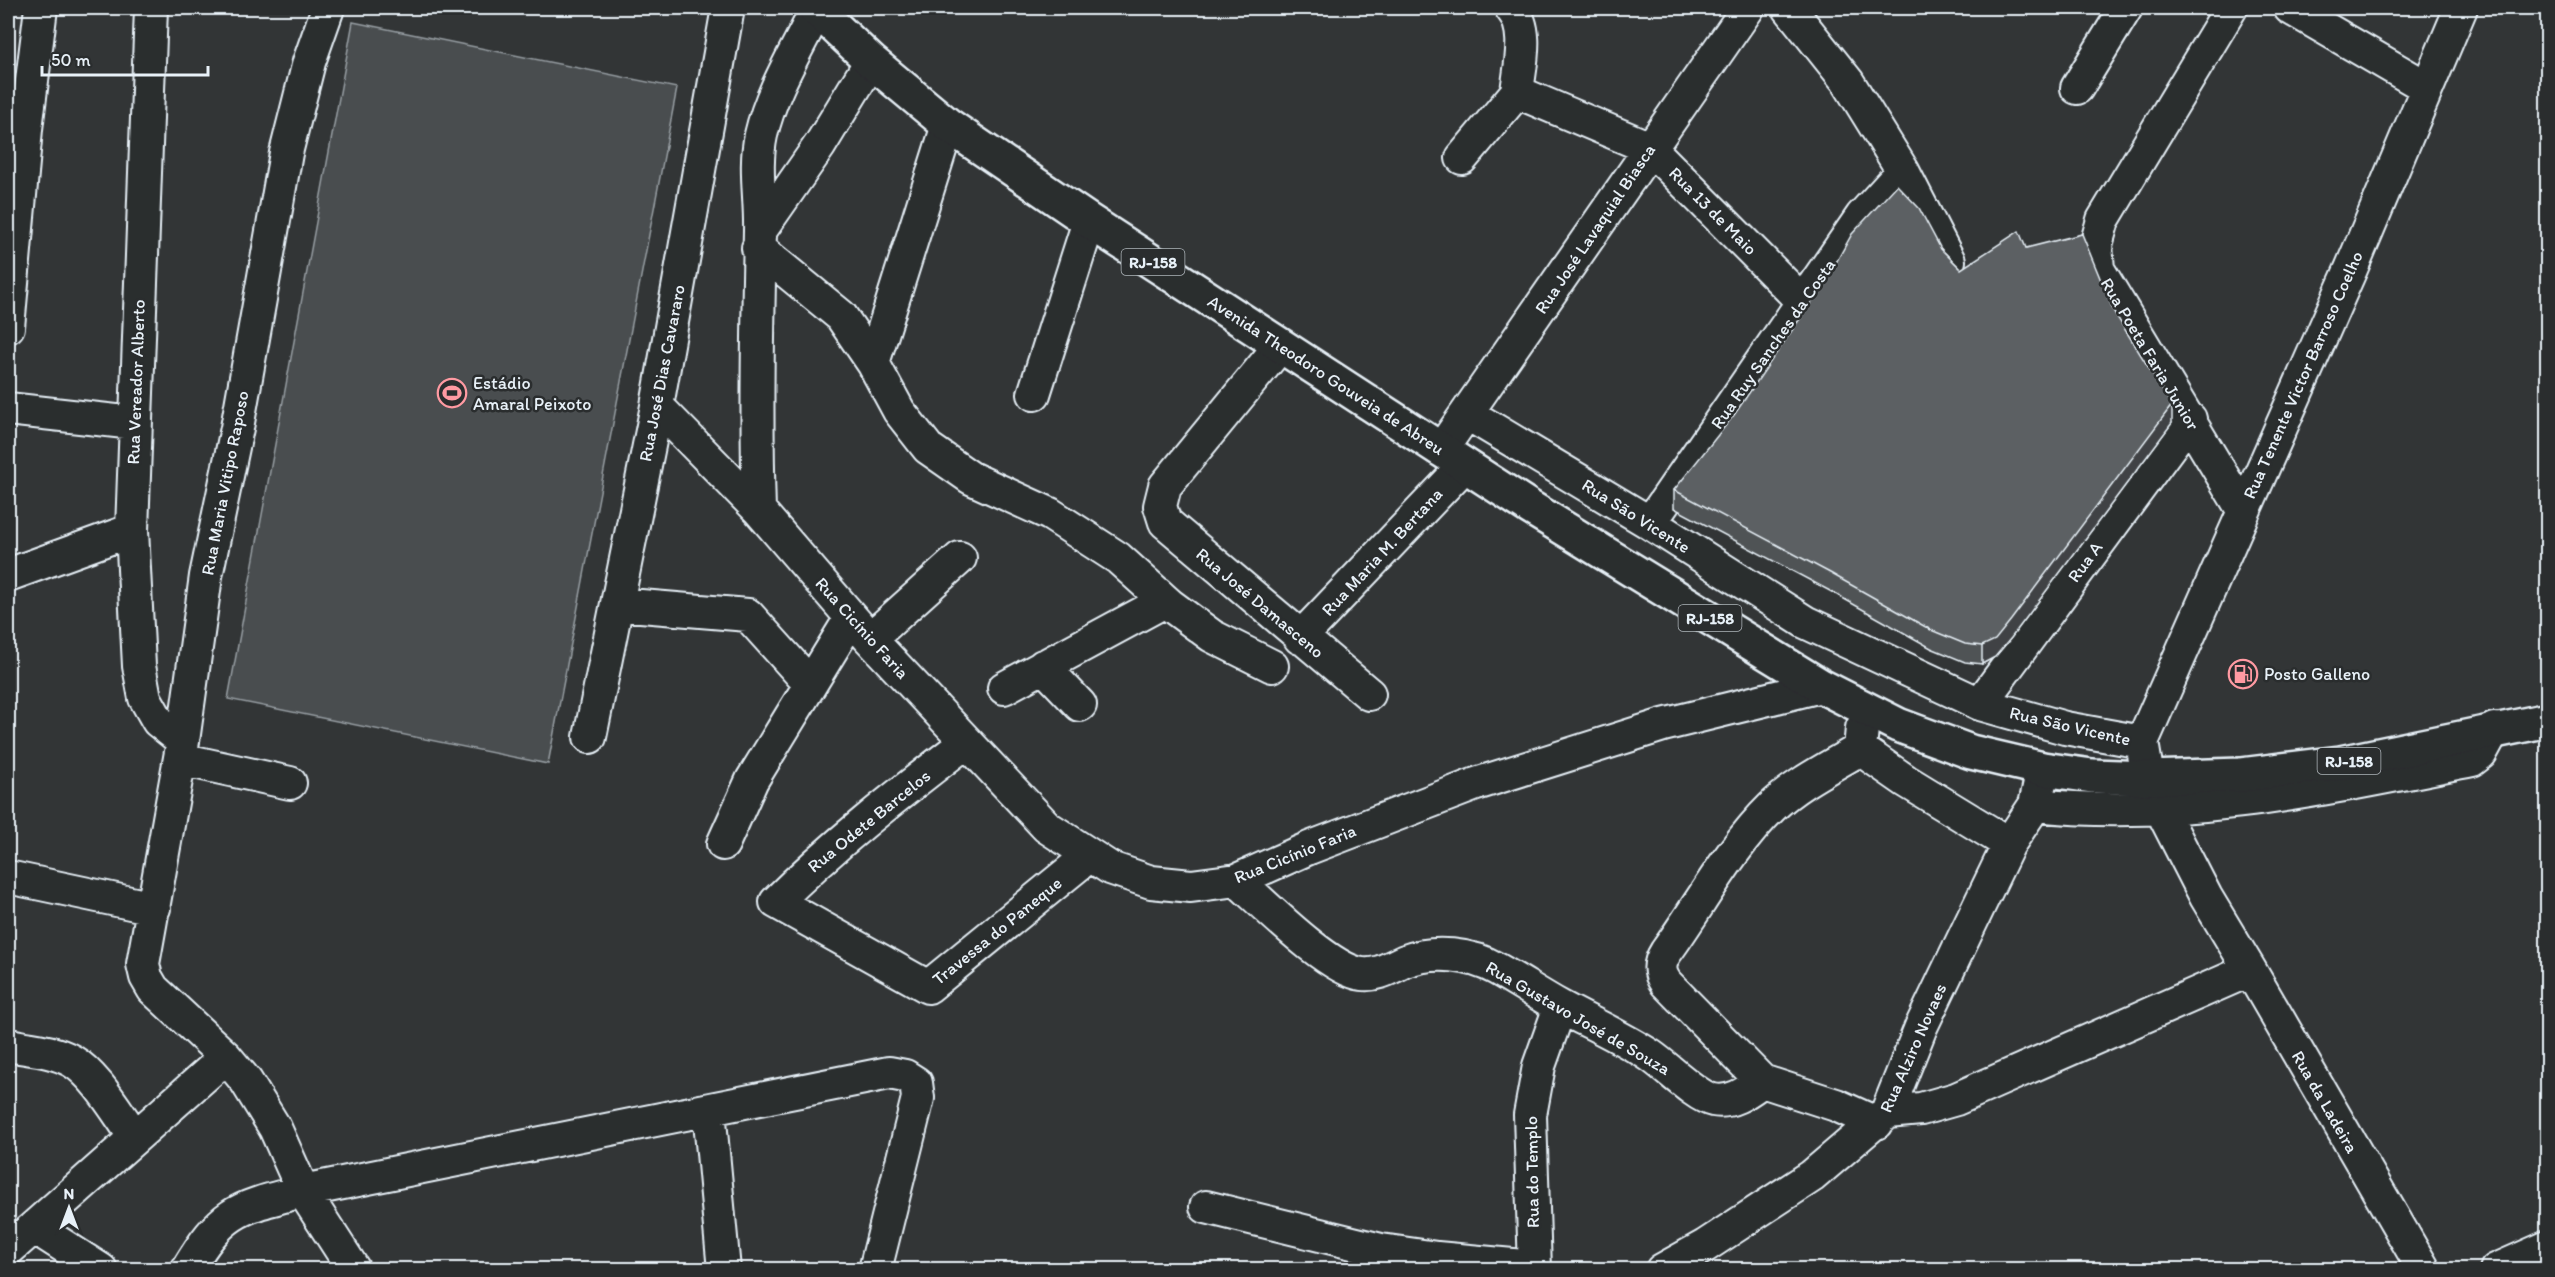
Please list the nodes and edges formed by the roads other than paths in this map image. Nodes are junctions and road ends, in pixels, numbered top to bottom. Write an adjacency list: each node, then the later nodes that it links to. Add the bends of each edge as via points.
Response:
1 (41, 8): 18 (street)
2 (151, 8): 34 (street, Rua Vereador Alberto)
3 (328, 8): 61 (street, Rua Maria Vitipo Raposo, via 309,62 286,153 206,576)
4 (728, 8): 30 (street, Rua José Dias Cavararo)
5 (816, 8): 13 (main road, Avenida Theodoro Gouveia de Abreu / RJ-158); 23 (street, via 776,92 761,135)
6 (1511, 8): 16 (street, via 1523,37)
7 (1748, 8): 19 (street, Rua José Lavaquial Biasca)
8 (1789, 8): 21 (street, via 1848,82)
9 (2126, 8): 14 (street)
10 (2231, 8): 33 (street, Rua Poeta Faria Junior, via 2103,220 2096,245 2098,269)
11 (2290, 8): 15 (street)
12 (2461, 8): 15 (street, Rua Tenente Victor Barroso Coelho)
13 (871, 61): 17 (main road, Avenida Theodoro Gouveia de Abreu / RJ-158); 23 (street)
14 (2077, 87)
15 (2426, 87): 37 (street, Rua Tenente Victor Barroso Coelho, via 2351,268)
16 (1517, 92): 19 (street, Rua 13 de Maio); 20 (street)
17 (948, 124): 22 (main road, Avenida Theodoro Gouveia de Abreu / RJ-158); 28 (street)
18 (17, 128): 26 (street)
19 (1650, 148): 25 (street, Rua 13 de Maio); 32 (street, Rua José Lavaquial Biasca)
20 (1462, 158)
21 (1903, 171): 24 (street); 25 (street, Rua Ruy Sanches da Costa, via 1862,216)
22 (1089, 221): 27 (main road, Avenida Theodoro Gouveia de Abreu / RJ-158); 29 (street)
23 (759, 240): 28 (street, via 841,316); 36 (street)
24 (1949, 261)
25 (1802, 301): 38 (street, Rua Ruy Sanches da Costa)
26 (8, 327)
27 (1280, 346): 35 (main road, Avenida Theodoro Gouveia de Abreu / RJ-158); 45 (street, Rua José Damasceno, via 1165,486 1160,506 1166,522)
28 (873, 363): 42 (street, via 899,411 928,448 971,478 1050,514 1109,552)
29 (1034, 394)
30 (657, 406): 36 (street, Rua Cicínio Faria); 43 (street, Rua José Dias Cavararo)
31 (8, 409): 34 (street)
32 (1468, 414): 35 (street, Rua José Lavaquial Biasca); 38 (street, Rua São Vicente)
33 (2190, 419): 37 (street, Rua Poeta Faria Junior); 52 (street, Rua A)
34 (134, 423): 39 (street, Rua Vereador Alberto)
35 (1453, 458): 45 (street, Rua Maria M. Bertana); 49 (main road, Avenida Theodoro Gouveia de Abreu / RJ-158)
36 (759, 510): 44 (street, Rua Cicínio Faria)
37 (2243, 510): 58 (street, Rua Tenente Victor Barroso Coelho)
38 (1650, 523): 52 (street, Rua São Vicente, via 1805,622)
39 (132, 530): 41 (street); 61 (street, Rua Vereador Alberto, via 139,666 145,698)
40 (960, 558): 44 (street)
41 (8, 575)
42 (1166, 601): 46 (street); 47 (street, via 1212,636)
43 (617, 604): 48 (street, via 748,615); 57 (street, Rua José Dias Cavararo)
44 (861, 628): 48 (street); 59 (street, Rua Cicínio Faria)
45 (1300, 638): 51 (street, Rua José Damasceno)
46 (1043, 666): 50 (street); 53 (street)
47 (1272, 666)
48 (810, 684): 67 (street, via 752,780)
49 (1821, 686): 54 (main road, Avenida Theodoro Gouveia de Abreu / RJ-158); 71 (street, Rua Cicínio Faria, via 1664,725 1476,784)
50 (1004, 688)
51 (1369, 694)
52 (1980, 704): 58 (street, Rua São Vicente, via 2065,728)
53 (1080, 705)
54 (1863, 708): 60 (street); 62 (main road, Avenida Theodoro Gouveia de Abreu / RJ-158, via 1971,752)
55 (2547, 720): 56 (main road, Avenida Theodoro Gouveia de Abreu / RJ-158)
56 (2494, 729): 63 (main road, Avenida Theodoro Gouveia de Abreu / RJ-158, via 2340,763 2241,775); 66 (street, via 2481,753 2472,760 2335,787 2220,805)
57 (590, 737)
58 (2142, 742): 63 (street, Rua São Vicente)
59 (965, 743): 69 (street, Rua Cicínio Faria, via 1047,828); 72 (street, Rua Odete Barcelos, via 865,820)
60 (1860, 749): 68 (street); 78 (street, via 1772,807 1737,847 1661,960 1661,977 1666,983)
61 (182, 750): 64 (street); 73 (street, Rua Maria Vitipo Raposo)
62 (2043, 769): 63 (main road, Avenida Theodoro Gouveia de Abreu / RJ-158); 65 (street, Rua Alziro Novaes)
63 (2148, 778): 66 (street, Rua São Vicente)
64 (290, 783)
65 (2035, 805): 66 (street, via 2084,810); 68 (street, Rua Alziro Novaes)
66 (2161, 809): 74 (street, Rua São Vicente, via 2206,897)
67 (723, 844)
68 (2009, 844): 80 (street, Rua Alziro Novaes)
69 (1090, 855): 71 (street, Rua Cicínio Faria, via 1110,868 1151,882 1191,886); 72 (street, Travessa do Paneque, via 928,987)
70 (8, 877): 73 (street)
71 (1237, 880): 75 (street, Rua Gustavo José de Souza, via 1324,956 1350,972 1379,973 1407,960 1430,956 1469,958 1489,964)
72 (776, 902)
73 (154, 908): 77 (street, Rua Maria Vitipo Raposo, via 143,964 146,977 165,1002)
74 (2250, 970): 80 (street, via 1956,1099); 94 (street, Rua da Ladeira)
75 (1560, 1007): 78 (street, Rua Gustavo José de Souza, via 1649,1055 1701,1096 1725,1101); 87 (street, Rua do Templo, via 1539,1066 1530,1115)
76 (8, 1045): 81 (street, via 71,1061 87,1074)
77 (226, 1057): 81 (street); 82 (street, via 263,1106)
78 (1762, 1081): 80 (street)
79 (709, 1110): 82 (street); 91 (street); 92 (street, via 889,1073 916,1083 918,1098 910,1138)
80 (1882, 1118): 93 (street, Rua Alziro Novaes, via 1812,1176 1705,1246)
81 (135, 1137): 84 (street)
82 (303, 1191): 89 (street, via 254,1204 224,1220 208,1236); 90 (street)
83 (1206, 1207): 87 (street, via 1381,1250)
84 (34, 1227): 86 (street); 88 (street)
85 (2547, 1247): 95 (street)
86 (8, 1250)
87 (1535, 1268)
88 (101, 1269)
89 (188, 1269)
90 (354, 1269)
91 (724, 1269)
92 (875, 1269)
93 (1662, 1269)
94 (2424, 1269)
95 (2496, 1269)

